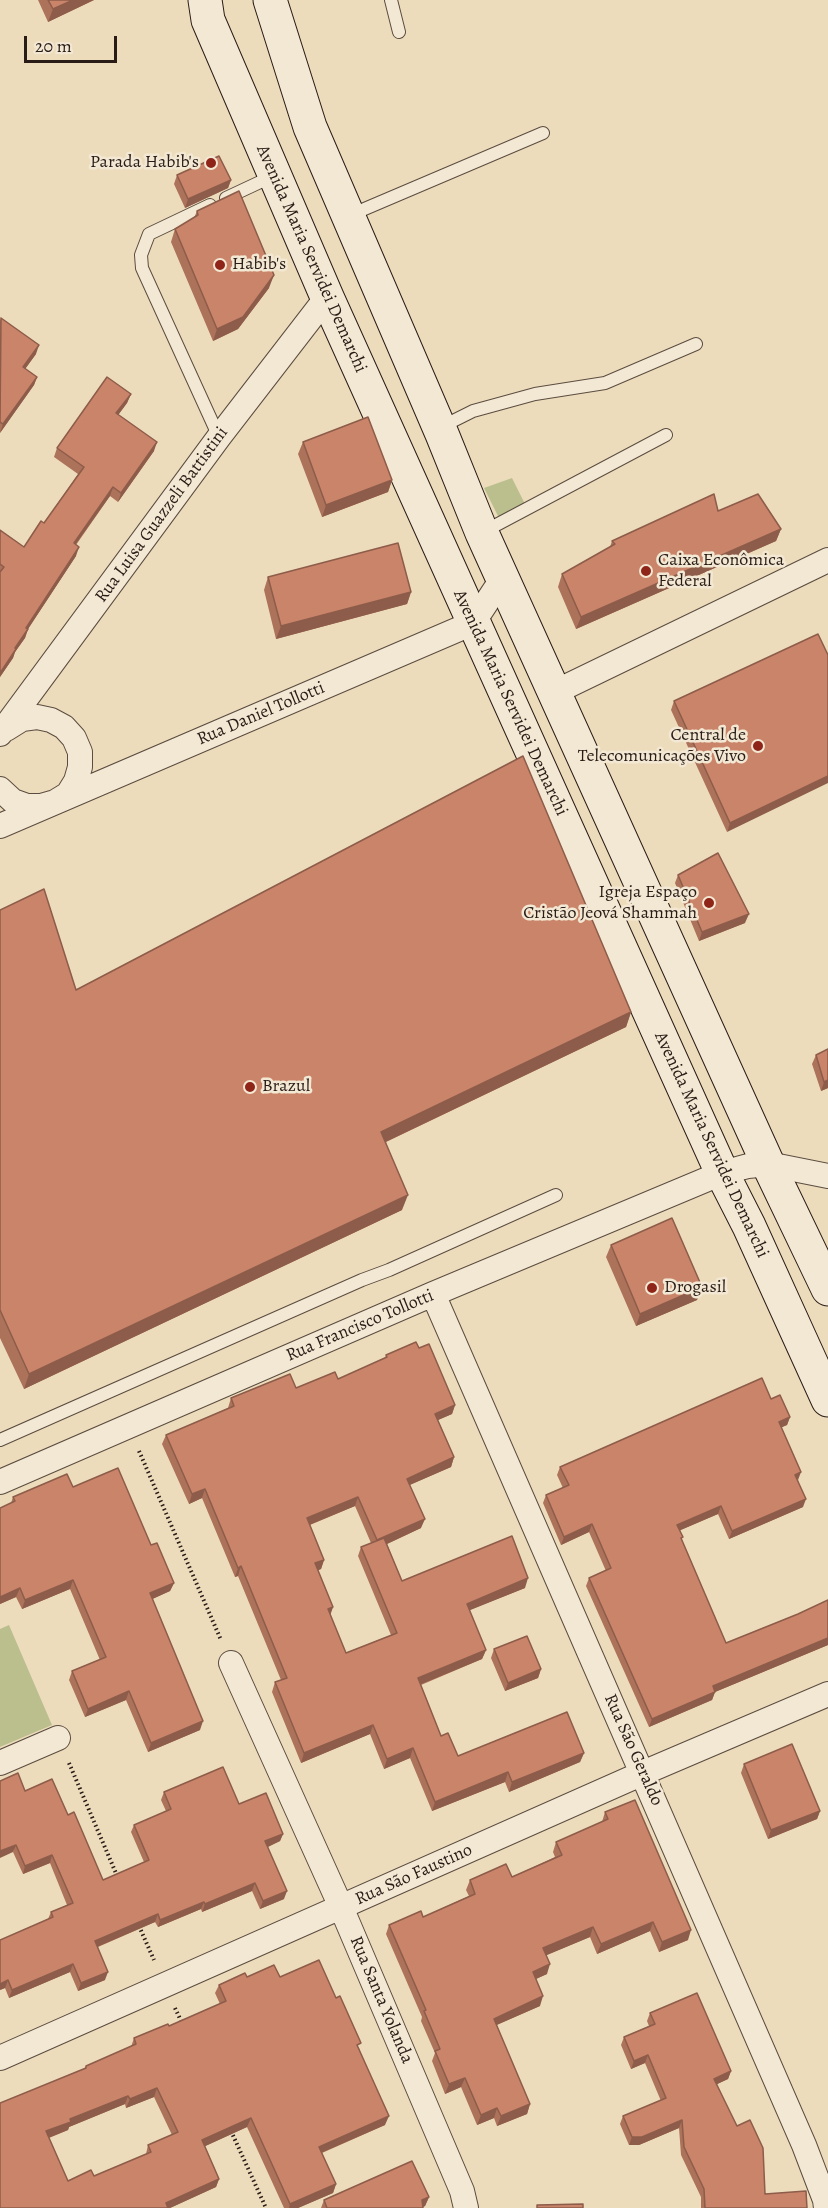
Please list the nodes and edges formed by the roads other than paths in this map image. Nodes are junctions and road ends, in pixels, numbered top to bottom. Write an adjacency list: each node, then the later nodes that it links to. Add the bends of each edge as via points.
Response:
1 (205, 0): 6 (main road, Avenida Maria Servidei Demarchi, via 208,20)
2 (270, 0): 7 (main road, via 310,127)
3 (391, 0): 4 (lane)
4 (399, 32)
5 (543, 133): 7 (lane)
6 (274, 176): 8 (main road, Avenida Maria Servidei Demarchi); 12 (lane, via 149,234 141,255 142,268)
7 (348, 216): 10 (main road)
8 (327, 297): 12 (street, Rua Luisa Guazzeli Battistini); 16 (main road, Avenida Maria Servidei Demarchi)
9 (696, 344): 10 (lane, via 604,382 535,394 473,411)
10 (440, 428): 13 (main road)
11 (666, 435): 13 (lane)
12 (219, 437): 18 (street, Rua Luisa Guazzeli Battistini)
13 (482, 533): 15 (main road)
14 (828, 560): 17 (street)
15 (502, 579): 16 (street); 17 (main road)
16 (473, 623): 20 (street, Rua Daniel Tollotti); 23 (main road, Avenida Maria Servidei Demarchi)
17 (553, 693): 22 (main road)
18 (0, 735): 20 (street, via 22,719 37,717 64,727 74,738 80,752 76,782 68,794)
19 (0, 789): 20 (street, via 13,801 27,806)
20 (55, 802): 21 (street, Rua Daniel Tollotti)
21 (0, 826)
22 (768, 1164): 23 (street, Rua Francisco Tollotti); 24 (street); 26 (main road)
23 (722, 1173): 27 (street, Rua Francisco Tollotti); 28 (main road, Avenida Maria Servidei Demarchi)
24 (828, 1176)
25 (556, 1195): 29 (lane)
26 (828, 1289)
27 (433, 1294): 30 (street, Rua Francisco Tollotti); 35 (street, Rua São Geraldo)
28 (828, 1400)
29 (0, 1440)
30 (0, 1482)
31 (231, 1663): 36 (street, Rua Santa Yolanda)
32 (828, 1694): 35 (street, Rua São Faustino)
33 (58, 1738): 34 (street)
34 (0, 1764)
35 (643, 1773): 36 (street, Rua São Faustino); 39 (street, Rua São Geraldo, via 804,2145)
36 (341, 1907): 37 (street, Rua São Faustino); 38 (street, Rua Santa Yolanda)
37 (0, 2058)
38 (466, 2208)
39 (826, 2208)

